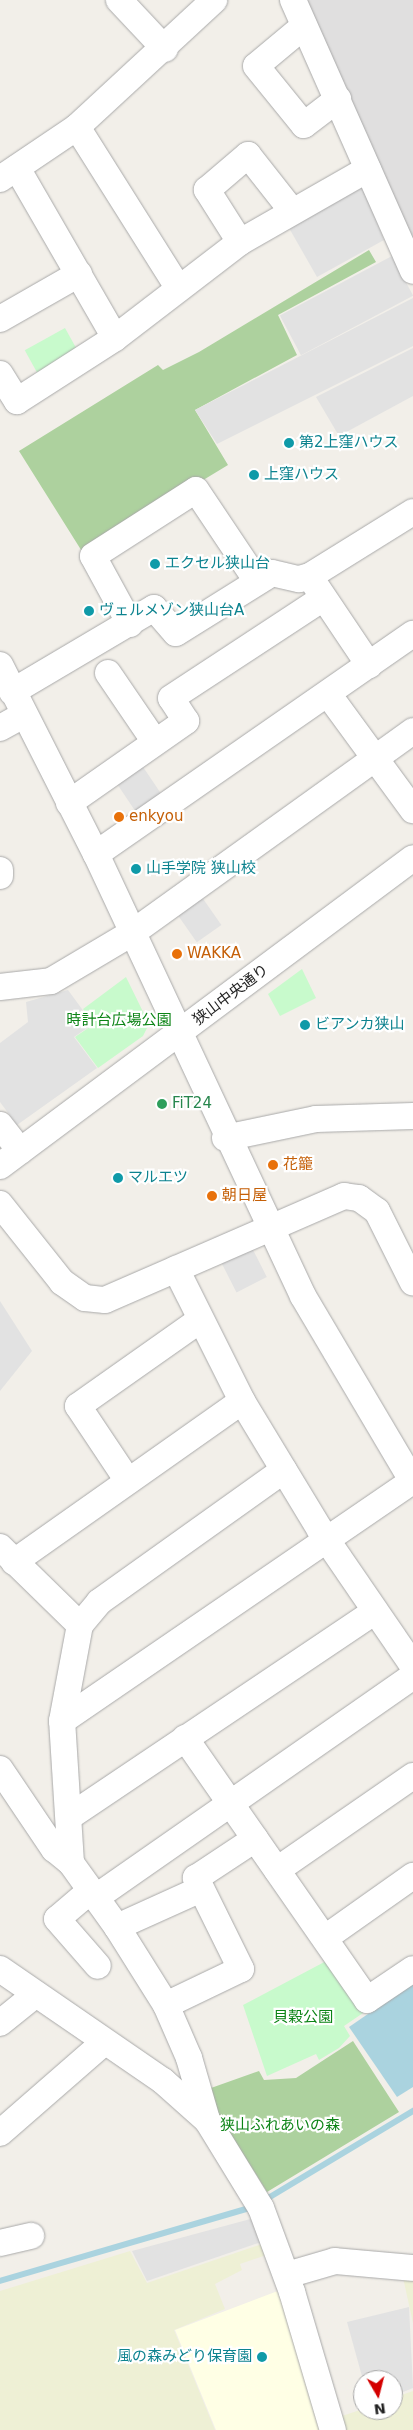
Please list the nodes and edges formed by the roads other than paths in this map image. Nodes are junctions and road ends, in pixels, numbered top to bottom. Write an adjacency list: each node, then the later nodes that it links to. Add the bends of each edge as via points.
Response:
1 (119, 0): 5 (street)
2 (214, 0): 5 (street)
3 (293, 0): 4 (street)
4 (304, 26): 6 (street); 6 (street, via 256,66 304,125)
5 (165, 49): 7 (street)
6 (338, 99): 8 (street)
7 (77, 127): 9 (street); 14 (street)
8 (368, 169): 10 (street, via 326,197); 12 (street)
9 (8, 174): 13 (street)
10 (292, 211): 11 (street); 11 (street, via 248,155 207,190)
11 (240, 242): 14 (street)
12 (413, 272)
13 (79, 274): 15 (street); 16 (street)
14 (179, 289): 16 (street)
15 (0, 319)
16 (115, 338): 17 (street, via 17,401)
17 (0, 374)
18 (413, 512): 19 (street)
19 (310, 576): 20 (street, via 299,579 272,573); 21 (street)
20 (257, 582): 22 (street, via 176,634 154,608); 22 (street, via 196,490 93,556)
21 (322, 598): 24 (street); 31 (street, via 171,698 186,721)
22 (130, 624): 28 (street)
23 (413, 634): 24 (street)
24 (369, 665): 27 (street)
25 (0, 666): 28 (street)
26 (108, 673): 31 (street)
27 (328, 694): 32 (street); 35 (street)
28 (18, 704): 29 (street); 33 (street)
29 (0, 728)
30 (413, 731): 32 (street)
31 (155, 742): 33 (street)
32 (374, 759): 34 (street); 39 (street)
33 (69, 803): 35 (street)
34 (413, 810)
35 (96, 854): 39 (street)
36 (413, 858): 41 (street, 狭山中央通り)
37 (0, 870): 38 (street)
38 (0, 876)
39 (132, 934): 40 (street, via 51,981); 41 (street)
40 (0, 987)
41 (178, 1034): 44 (street); 45 (street, 狭山中央通り)
42 (413, 1116): 44 (street, via 316,1119)
43 (0, 1125): 45 (street)
44 (225, 1138): 47 (street)
45 (10, 1158)
46 (0, 1204): 48 (street, via 62,1282 85,1298 106,1300)
47 (268, 1227): 48 (street); 49 (street, via 334,1197 359,1198 377,1211); 54 (street, via 336,1357)
48 (176, 1269): 50 (street)
49 (413, 1283)
50 (200, 1320): 51 (street); 53 (street, via 78,1406)
51 (242, 1401): 52 (street); 53 (street)
52 (284, 1470): 55 (street); 58 (street, via 99,1602)
53 (128, 1481): 56 (street)
54 (413, 1481): 55 (street)
55 (326, 1538): 57 (street); 61 (street)
56 (7, 1554): 58 (street)
57 (374, 1612): 59 (street); 62 (street)
58 (80, 1625): 61 (street)
59 (413, 1666)
60 (413, 1676): 65 (street)
61 (62, 1721): 66 (street)
62 (185, 1738): 65 (street); 66 (street)
63 (0, 1769): 68 (street, via 54,1850)
64 (413, 1776): 69 (street)
65 (230, 1802): 67 (street); 72 (street)
66 (69, 1817): 68 (street)
67 (255, 1839): 69 (street); 71 (street, via 196,1878)
68 (72, 1863): 72 (street)
69 (278, 1870): 74 (street)
70 (413, 1876): 74 (street)
71 (201, 1889): 73 (street); 79 (street, via 242,1969)
72 (92, 1894): 73 (street); 75 (street, via 57,1919)
73 (117, 1927): 79 (street)
74 (325, 1938): 77 (street, via 367,2000)
75 (98, 1966)
76 (0, 1969): 78 (street)
77 (413, 1969)
78 (36, 1994): 80 (street); 81 (street)
79 (166, 2005): 82 (street, via 189,2058)
80 (0, 2023)
81 (103, 2043): 82 (street, via 163,2081); 83 (street)
82 (207, 2120): 87 (street, via 259,2203)
83 (0, 2133)
84 (31, 2236): 85 (street)
85 (0, 2243)
86 (413, 2268): 87 (street, via 335,2261)
87 (287, 2275): 88 (street)
88 (333, 2430)

